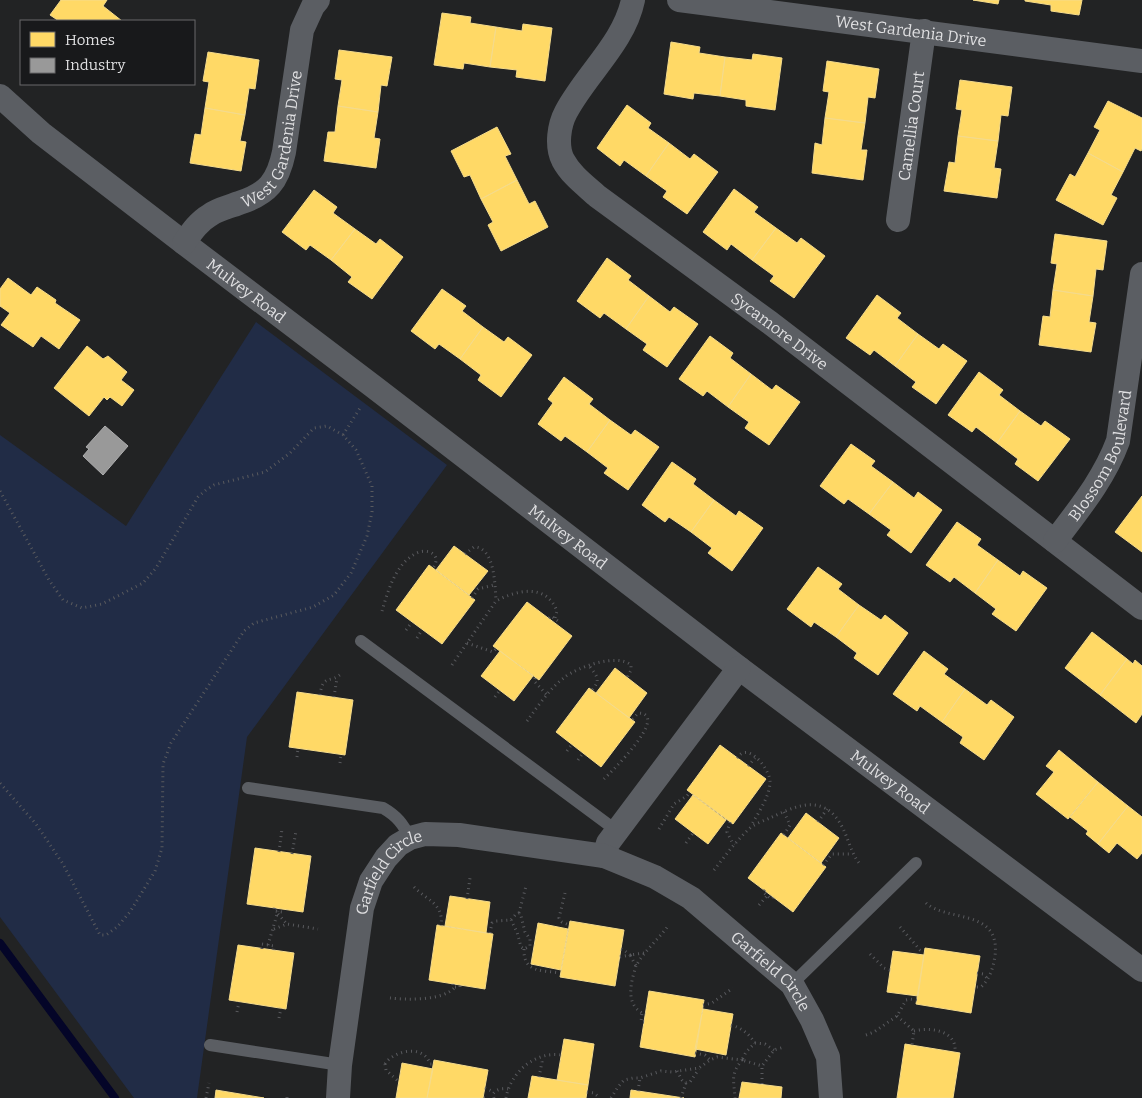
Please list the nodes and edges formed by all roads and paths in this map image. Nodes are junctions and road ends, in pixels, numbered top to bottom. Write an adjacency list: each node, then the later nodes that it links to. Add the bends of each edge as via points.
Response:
1 (318, 0): 8 (street, West Gardenia Drive, via 302,30 284,152 272,184 260,194 209,215)
2 (633, 0): 13 (street, Sycamore Drive, via 620,33 566,112 560,129 559,147 568,168 597,196 769,322)
3 (679, 0): 4 (street, West Gardenia Drive)
4 (924, 31): 5 (street, West Gardenia Drive); 7 (street, Camellia Court)
5 (1142, 61)
6 (0, 96): 8 (street, Mulvey Road, via 40,133)
7 (898, 220)
8 (184, 243): 10 (street, Mulvey Road)
9 (1142, 274): 13 (street, Blossom Boulevard, via 1118,441 1097,484)
10 (374, 387): 11 (path); 33 (street, Mulvey Road)
11 (343, 435): 12 (path, via 326,426 314,428 290,453 265,472 214,485 198,498 156,568 143,583 102,604 82,608 63,600); 58 (path, via 356,450 372,486 368,536 351,573 334,595 313,607 254,623 228,653 171,743 163,764 162,848 155,871 117,927 106,935 100,934 63,864 36,824)
12 (0, 491)
13 (1054, 541): 19 (street, Sycamore Drive)
14 (465, 554): 16 (path, via 474,547 485,551 493,569)
15 (433, 568): 20 (path, via 436,561 433,553 420,551 413,554 391,583)
16 (494, 585): 17 (path, via 478,589); 18 (path)
17 (472, 598)
18 (496, 601): 22 (path, via 523,591 544,595 557,611); 29 (path)
19 (1142, 608)
20 (382, 611)
21 (549, 618): 22 (path)
22 (555, 618): 24 (path)
23 (412, 622): 25 (path)
24 (556, 624)
25 (406, 630)
26 (422, 630): 27 (path)
27 (416, 638)
28 (361, 641): 69 (lane)
29 (467, 643): 30 (path, via 493,652); 31 (path)
30 (496, 649)
31 (452, 665)
32 (590, 666): 37 (path, via 610,660 627,662 631,670); 39 (path, via 598,678); 41 (path, via 566,677)
33 (739, 668): 69 (street); 118 (street, Mulvey Road)
34 (342, 673): 35 (path)
35 (337, 678): 40 (path, via 328,678); 42 (path)
36 (536, 678): 41 (path, via 534,681)
37 (627, 678)
38 (500, 690): 43 (path)
39 (592, 690)
40 (320, 695)
41 (548, 696): 45 (path)
42 (334, 697)
43 (495, 697)
44 (632, 720): 57 (path, via 642,713 648,721 646,729)
45 (528, 721)
46 (572, 744): 48 (path)
47 (298, 748): 51 (path)
48 (567, 751)
49 (583, 753): 54 (path)
50 (341, 754): 55 (path)
51 (297, 757)
52 (737, 758): 53 (path, via 745,752)
53 (755, 758): 56 (path); 65 (path, via 768,771 771,781)
54 (578, 760)
55 (340, 763)
56 (748, 766)
57 (604, 779)
58 (0, 783)
59 (248, 788): 72 (lane, via 383,808 396,816)
60 (690, 792): 67 (path, via 674,804)
61 (827, 809): 62 (path, via 810,804); 64 (path); 77 (path, via 844,831)
62 (784, 812): 65 (path); 71 (path, via 790,825)
63 (730, 822): 74 (path, via 727,832)
64 (818, 822)
65 (751, 827): 74 (path)
66 (282, 829): 75 (path)
67 (659, 829)
68 (296, 831): 76 (path)
69 (617, 831): 78 (street)
70 (693, 833): 73 (path)
71 (784, 835)
72 (410, 838): 78 (street, Garfield Circle, via 425,834 460,835); 150 (street, Garfield Circle, via 386,858 371,881 362,908)
73 (686, 843)
74 (735, 844): 82 (path)
75 (279, 852)
76 (292, 854)
77 (852, 854): 80 (path, via 832,854); 81 (path)
78 (604, 856): 122 (street, Garfield Circle, via 655,877 692,898)
79 (916, 863): 122 (lane)
80 (823, 865)
81 (861, 865)
82 (714, 870)
83 (470, 878): 90 (path)
84 (526, 886): 96 (path)
85 (414, 887): 100 (path, via 439,909)
86 (764, 890): 88 (path)
87 (565, 893): 99 (path, via 559,918)
88 (767, 896): 89 (path); 92 (path)
89 (773, 897)
90 (467, 899)
91 (926, 903): 121 (path, via 982,923 989,931 995,954)
92 (759, 905)
93 (275, 908): 95 (path, via 274,911)
94 (282, 909): 95 (path)
95 (278, 912): 98 (path); 103 (path)
96 (519, 913): 97 (path); 108 (path, via 532,943)
97 (511, 920): 105 (path, via 492,923); 108 (path)
98 (287, 924): 103 (path); 104 (path)
99 (569, 925)
100 (441, 926)
101 (668, 926): 112 (path)
102 (900, 927): 111 (path)
103 (274, 929): 106 (path)
104 (318, 929)
105 (490, 933)
106 (268, 945): 107 (path, via 262,944); 110 (path, via 274,946)
107 (262, 949)
108 (524, 949): 119 (path, via 524,961 530,968)
109 (621, 949): 114 (path)
110 (273, 950)
111 (924, 952)
112 (644, 953): 114 (path); 116 (path)
113 (870, 954): 117 (path)
114 (630, 955): 115 (path); 116 (path)
115 (620, 957)
116 (636, 966): 134 (path, via 630,991 638,1010 644,1014 641,1022)
117 (890, 970)
118 (1142, 970)
119 (560, 973)
120 (977, 973): 121 (path)
121 (988, 979): 124 (path, via 981,988)
122 (792, 984): 172 (street, Garfield Circle, via 828,1056)
123 (460, 985): 126 (path, via 460,988 454,985 452,990 427,998)
124 (975, 987)
125 (733, 988): 129 (path, via 712,1004)
126 (390, 998)
127 (917, 1000): 132 (path, via 906,1000)
128 (239, 1002): 131 (path)
129 (703, 1004)
130 (281, 1008): 133 (path)
131 (237, 1012)
132 (897, 1016): 136 (path); 137 (path)
133 (280, 1018)
134 (644, 1022)
135 (731, 1025): 138 (path, via 750,1035)
136 (914, 1031): 140 (path); 143 (path, via 927,1029 945,1033 953,1040)
137 (866, 1035)
138 (755, 1043): 142 (path, via 766,1044); 148 (path)
139 (210, 1044): 150 (lane)
140 (912, 1045)
141 (784, 1047): 142 (path)
142 (774, 1050): 151 (path)
143 (954, 1052)
144 (695, 1053): 147 (path)
145 (561, 1056): 146 (path)
146 (541, 1058): 154 (path); 161 (path, via 526,1064)
147 (710, 1060): 148 (path, via 717,1057); 152 (path)
148 (742, 1060): 151 (path); 171 (path, via 735,1069 732,1082)
149 (433, 1064): 156 (path, via 425,1056 412,1051 393,1055 382,1064)
150 (340, 1065): 166 (street, Garfield Circle)
151 (762, 1066): 159 (path)
152 (700, 1068): 153 (path); 158 (path)
153 (677, 1071): 155 (path, via 661,1071); 158 (path)
154 (539, 1078)
155 (640, 1078): 162 (path); 169 (path, via 624,1080)
156 (399, 1082)
157 (209, 1083): 165 (path)
158 (686, 1083): 170 (path)
159 (762, 1084)
160 (485, 1088): 164 (path)
161 (508, 1089): 164 (path, via 500,1089); 167 (path)
162 (638, 1091)
163 (587, 1092): 168 (path)
164 (490, 1097)
165 (206, 1098)
166 (338, 1098)
167 (506, 1098)
168 (600, 1098)
169 (611, 1098)
170 (681, 1098)
171 (736, 1098)
172 (831, 1098)

